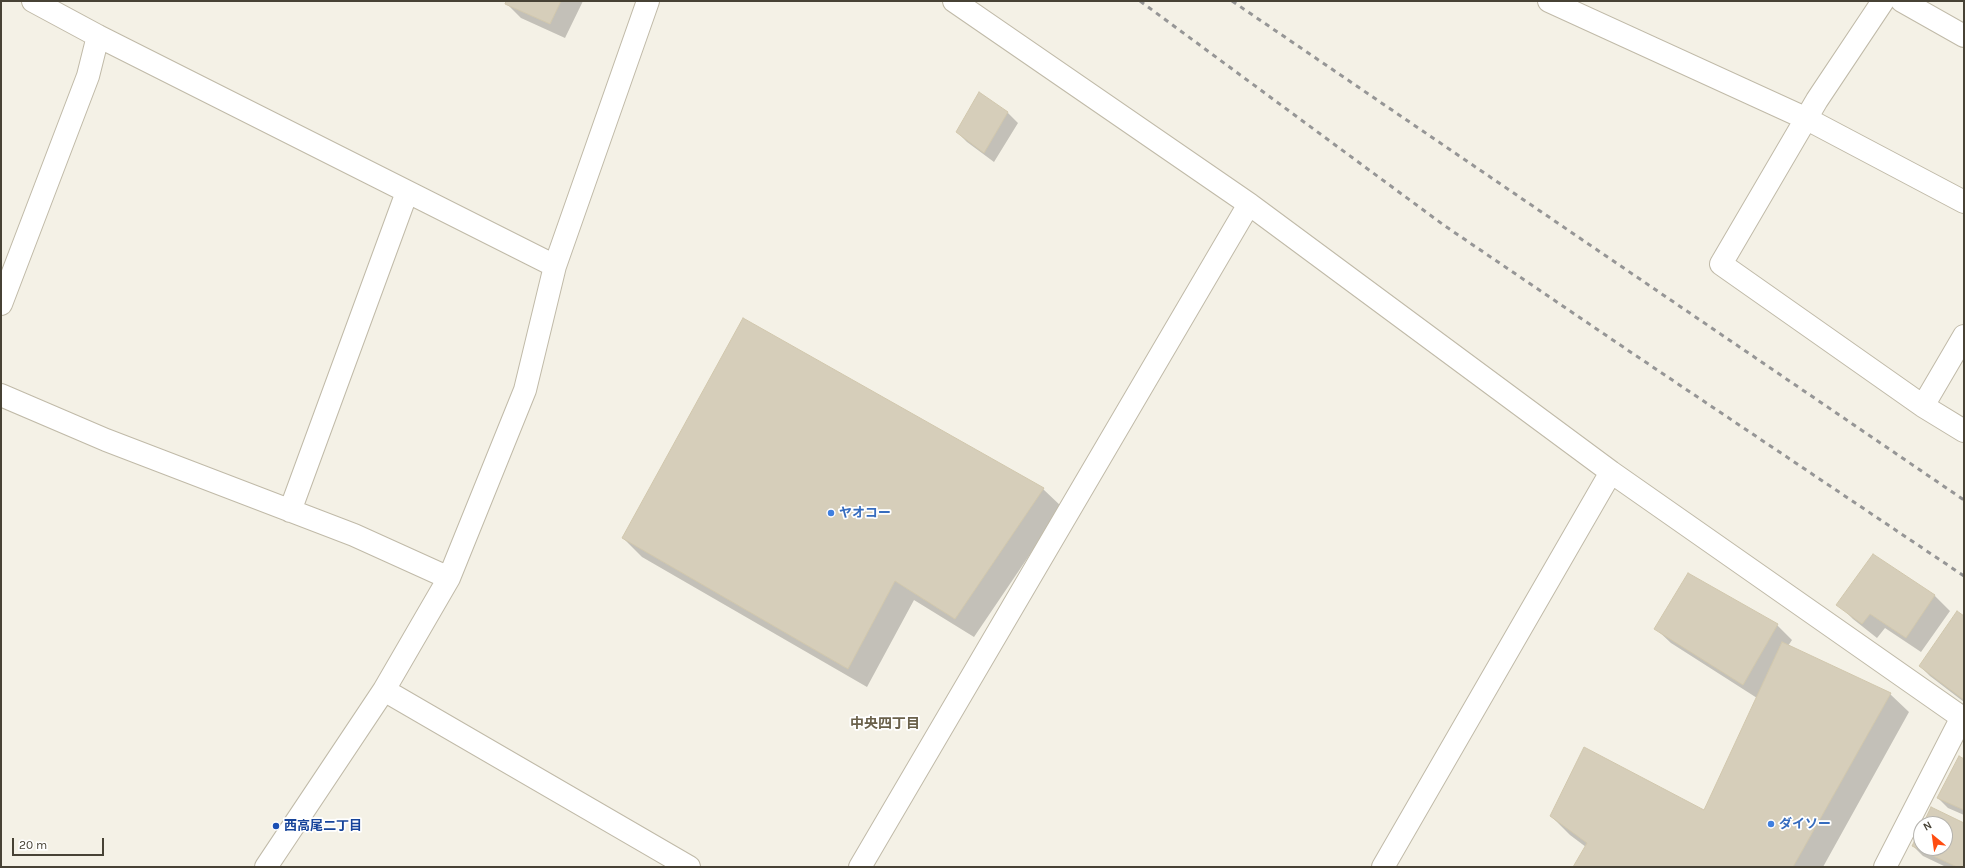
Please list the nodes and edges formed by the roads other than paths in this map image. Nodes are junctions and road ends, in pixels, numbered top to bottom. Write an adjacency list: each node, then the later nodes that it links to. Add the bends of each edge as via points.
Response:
1 (32, 1): 7 (street)
2 (648, 1): 13 (street)
3 (954, 1): 12 (street)
4 (1548, 1): 9 (street)
5 (1883, 1): 9 (street)
6 (1902, 1): 8 (street)
7 (98, 36): 10 (street); 14 (street, via 88,76)
8 (1964, 36)
9 (1807, 119): 11 (street); 17 (street, via 1721,264)
10 (407, 192): 13 (street); 20 (street)
11 (1964, 202)
12 (1249, 204): 19 (street); 26 (street)
13 (554, 266): 21 (street, via 525,390)
14 (1, 304)
15 (1964, 336): 17 (street)
16 (1, 395): 20 (street, via 106,440)
17 (1923, 406): 18 (street)
18 (1964, 431)
19 (1611, 472): 23 (street); 27 (street)
20 (290, 511): 21 (street)
21 (449, 578): 22 (street)
22 (384, 690): 24 (street); 25 (street)
23 (1963, 718): 28 (street)
24 (266, 867)
25 (690, 867)
26 (860, 867)
27 (1383, 867)
28 (1885, 867)

